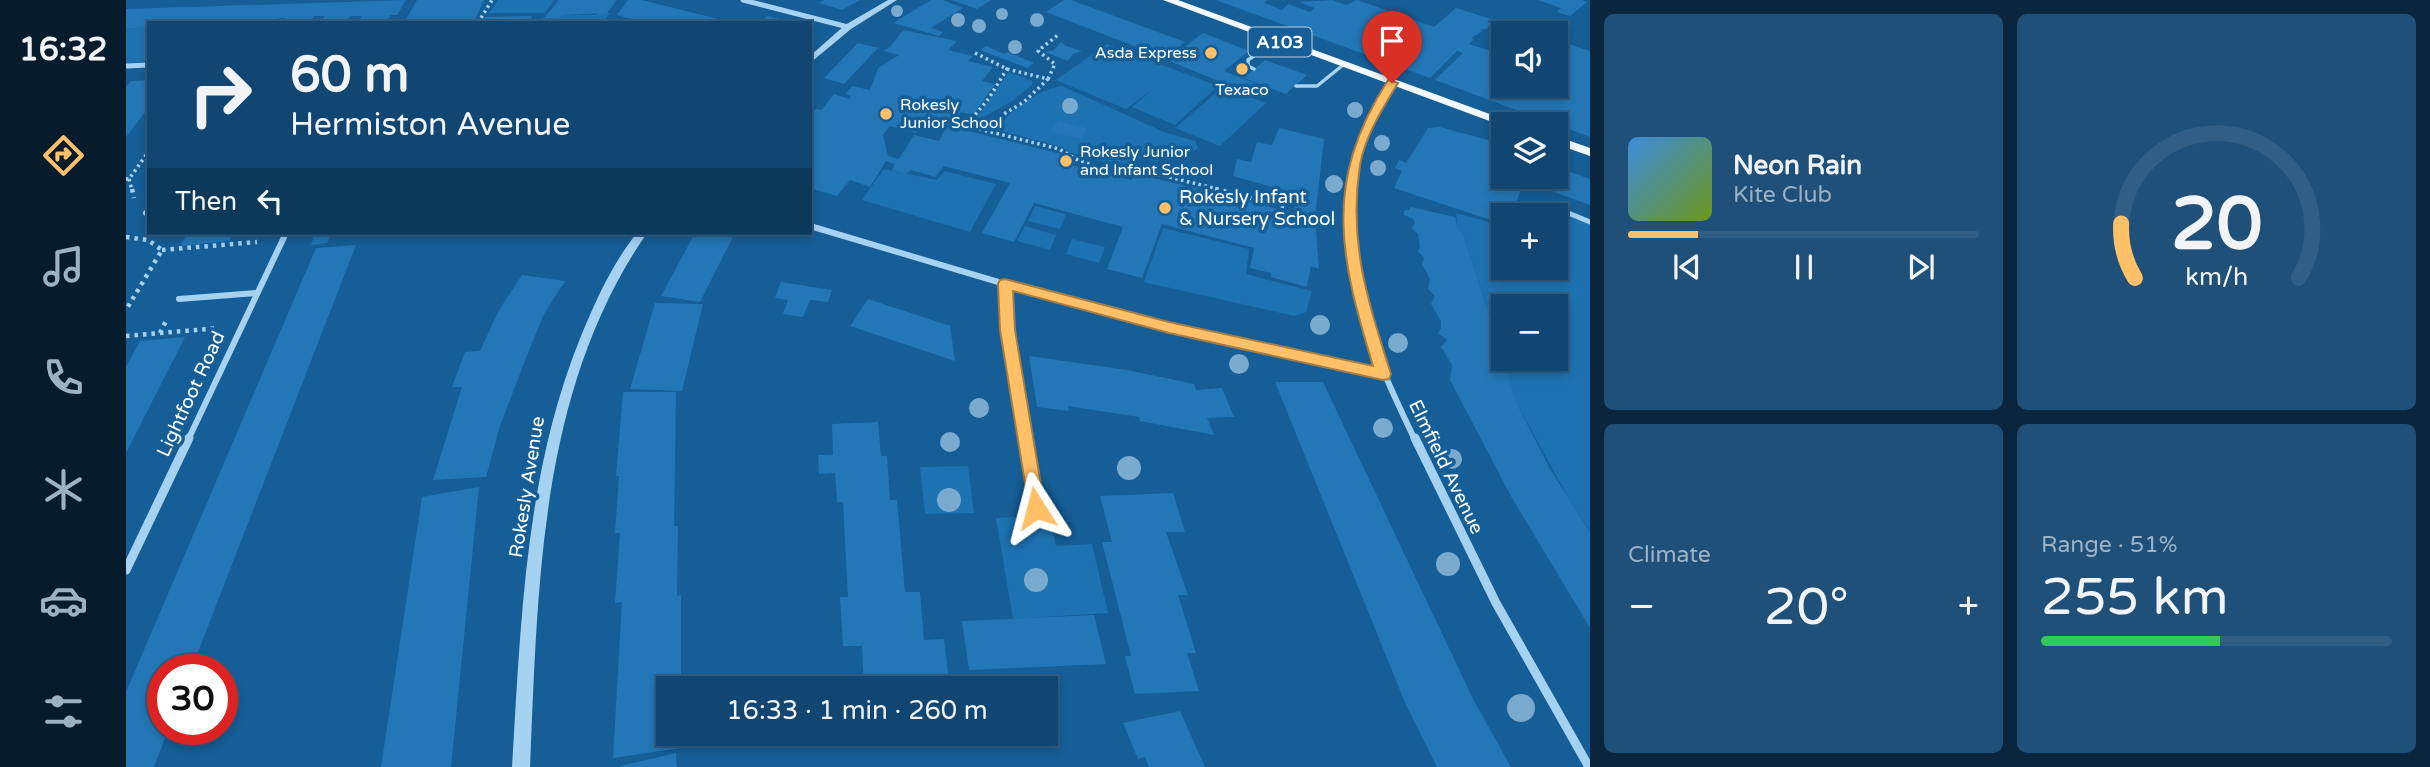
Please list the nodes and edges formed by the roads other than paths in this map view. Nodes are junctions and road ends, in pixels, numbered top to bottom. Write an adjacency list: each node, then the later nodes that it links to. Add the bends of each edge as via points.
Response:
1 (743, 0): 4 (street)
2 (893, 0): 4 (street)
3 (1168, 0): 5 (main road, A103)
4 (848, 27): 6 (street)
5 (1277, 40): 8 (main road, A103); 10 (lane, via 1248,60)
6 (812, 59)
7 (147, 65): 9 (street)
8 (1343, 65): 11 (main road, A103); 12 (lane, via 1320,86)
9 (126, 66)
10 (1254, 69)
11 (1392, 83): 13 (main road, A103); 24 (street, Elmfield Avenue, via 1371,119 1354,163 1349,242 1358,292)
12 (1296, 86)
13 (1491, 117)
14 (1568, 144): 15 (main road)
15 (1590, 152)
16 (1568, 213): 17 (lane)
17 (1590, 222)
18 (812, 227): 21 (street)
19 (285, 235): 22 (street, Lightfoot Road)
20 (641, 235): 27 (street, Rokesly Avenue, via 604,296 575,359 557,418 534,555)
21 (1005, 284): 24 (street, via 1169,328); 25 (street)
22 (256, 293): 23 (street); 26 (street, Lightfoot Road)
23 (179, 299)
24 (1383, 374): 28 (street, Elmfield Avenue, via 1496,603)
25 (1036, 508)
26 (126, 570)
27 (521, 767)
28 (1589, 767)

